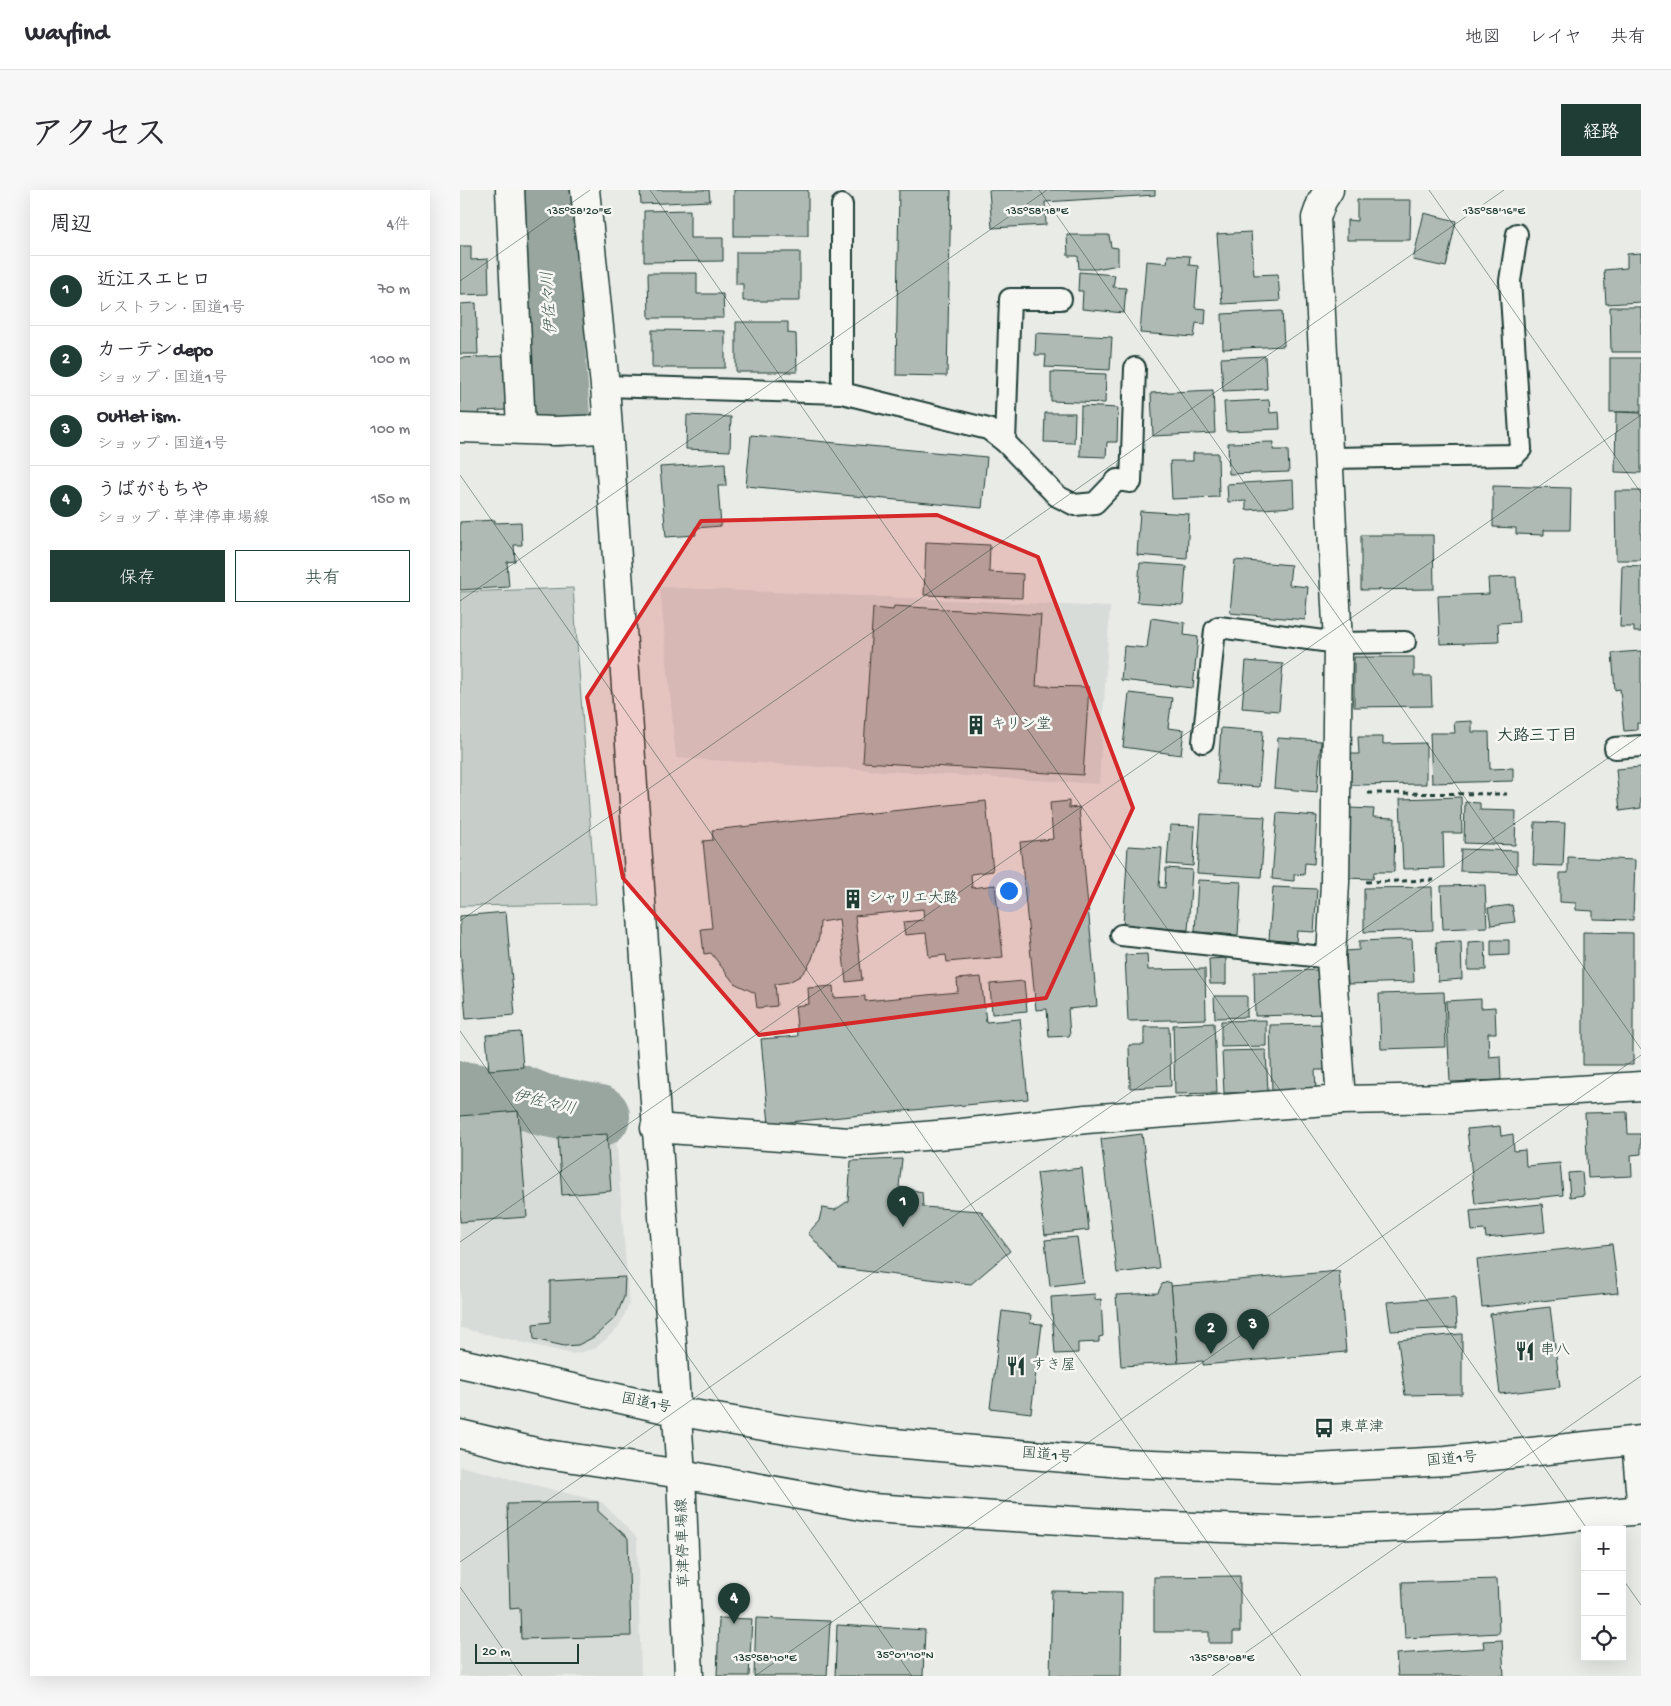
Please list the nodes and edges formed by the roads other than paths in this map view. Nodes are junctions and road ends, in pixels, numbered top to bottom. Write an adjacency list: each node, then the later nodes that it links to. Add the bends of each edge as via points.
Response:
1 (510, 190): 11 (main road)
2 (585, 190): 8 (main road, 草津停車場線)
3 (1329, 190): 14 (main road, via 1316,218)
4 (842, 205): 9 (lane)
5 (1517, 234): 14 (lane, via 1510,281 1521,449 1515,454)
6 (1061, 299): 13 (lane, via 1010,299)
7 (1135, 368): 13 (lane, via 1132,482 1117,480 1095,503 1075,505 1057,496)
8 (605, 386): 9 (lane); 12 (main road, 草津停車場線)
9 (842, 393): 13 (lane, via 988,429)
10 (460, 428): 11 (main road)
11 (521, 429): 12 (main road)
12 (606, 429): 24 (main road, 草津停車場線)
13 (1005, 442)
14 (1330, 458): 16 (main road)
15 (1405, 642): 16 (lane)
16 (1338, 643): 17 (lane, via 1218,627 1215,630); 21 (main road)
17 (1203, 742)
18 (1641, 746): 19 (lane)
19 (1615, 748)
20 (1121, 935): 21 (lane)
21 (1331, 958): 23 (main road)
22 (1641, 1086): 23 (main road, via 1452,1098)
23 (1341, 1100): 24 (main road, via 1086,1119 848,1142)
24 (655, 1128): 26 (main road, 草津停車場線)
25 (460, 1363): 26 (main road, 国道1号)
26 (675, 1411): 28 (main road, 国道1号, via 871,1441 1122,1463 1297,1469 1446,1462); 29 (main road, 草津停車場線)
27 (460, 1434): 29 (main road, via 540,1453)
28 (1639, 1440): 30 (main road)
29 (681, 1474): 31 (main road, via 872,1508 1122,1524 1299,1531 1499,1524); 32 (main road, 草津停車場線)
30 (1641, 1500)
31 (1641, 1510)
32 (689, 1676)

